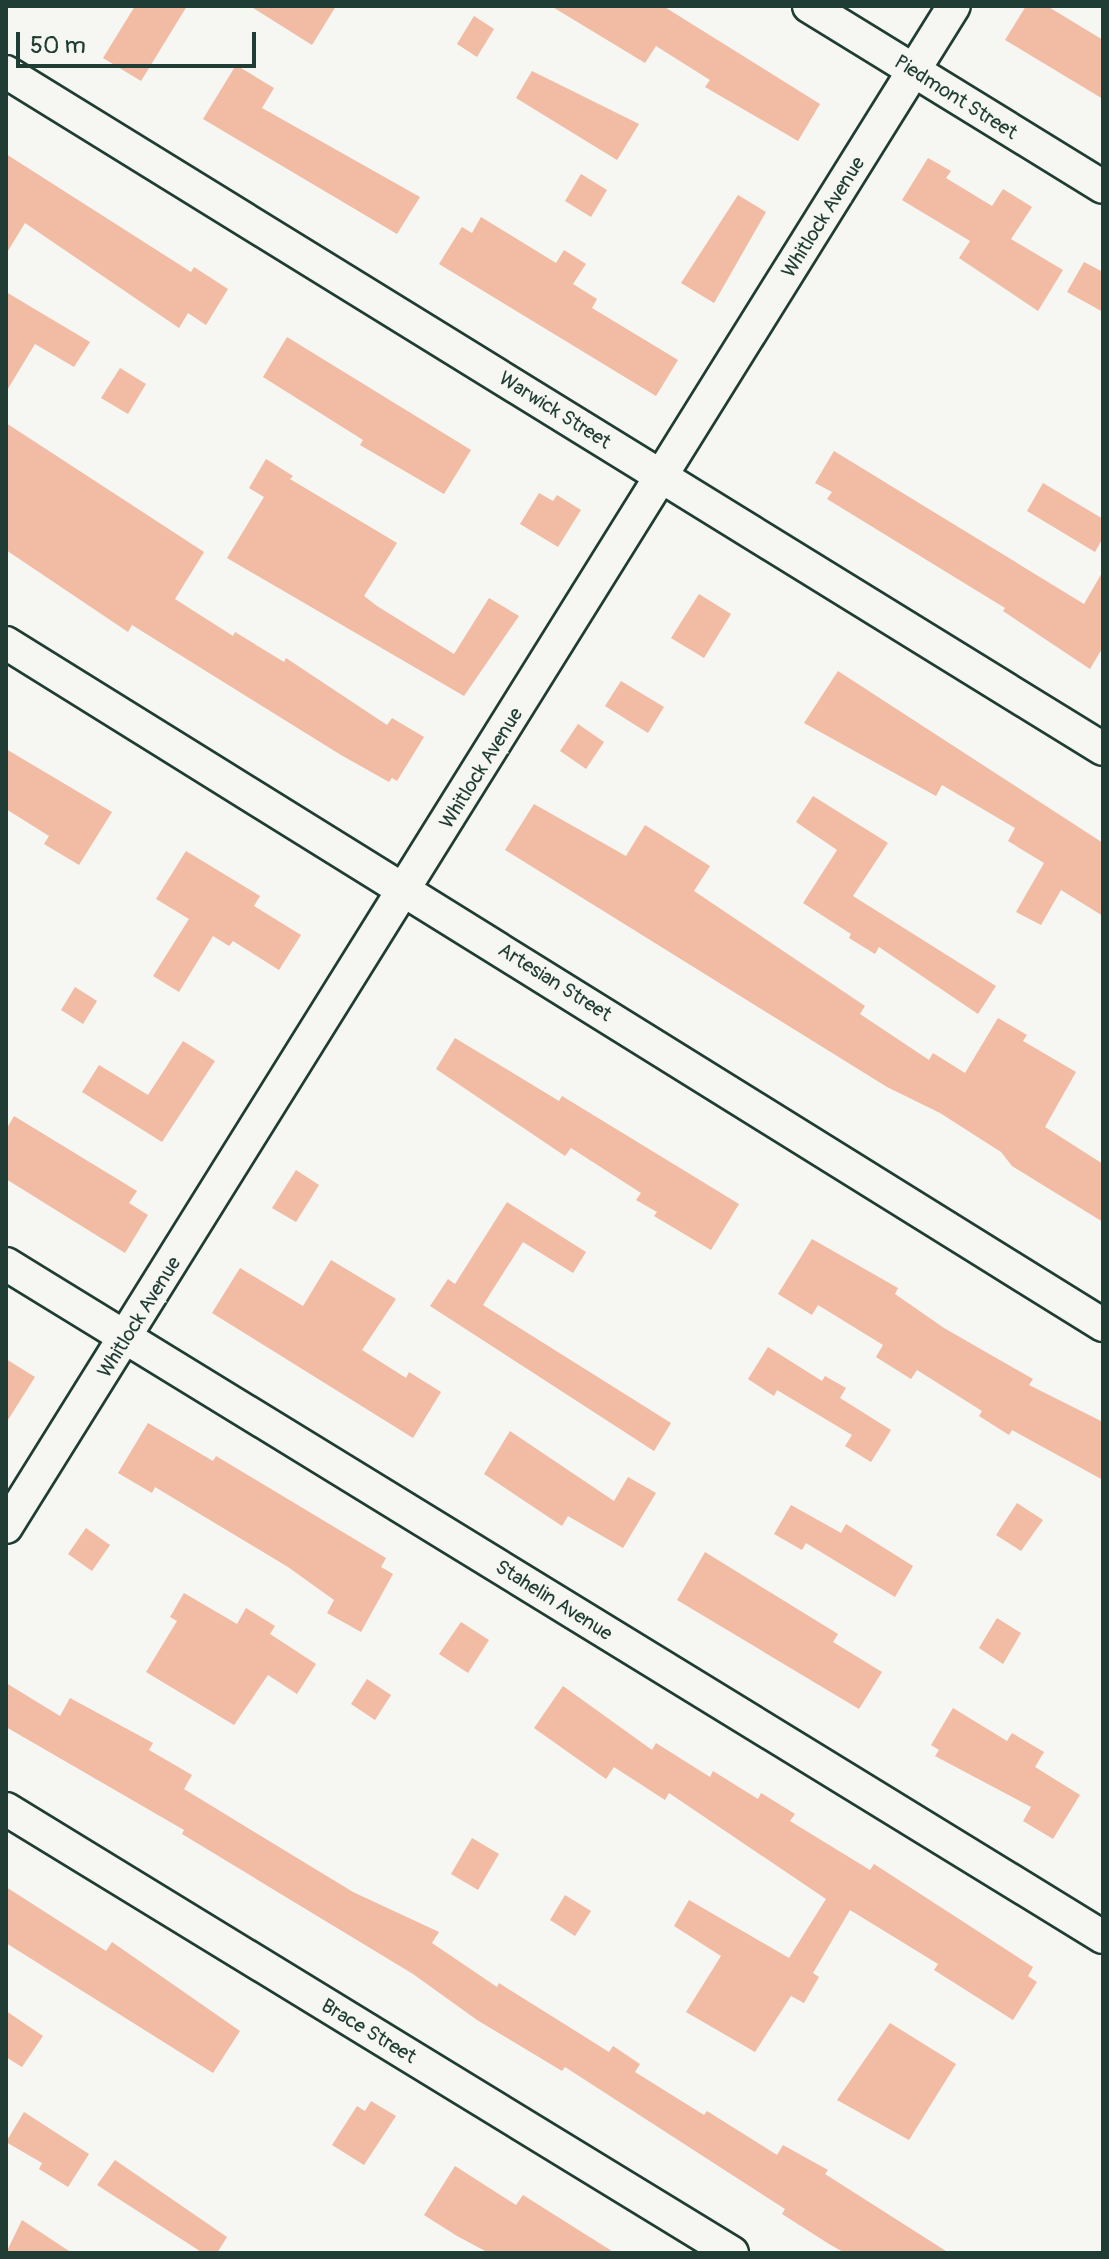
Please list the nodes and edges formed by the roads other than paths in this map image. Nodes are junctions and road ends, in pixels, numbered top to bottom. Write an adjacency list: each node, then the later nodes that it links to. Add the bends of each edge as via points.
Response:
1 (809, 6): 3 (street, Piedmont Street)
2 (954, 6): 3 (street, Whitlock Avenue)
3 (914, 71): 5 (street, Piedmont Street); 6 (street, Whitlock Avenue)
4 (6, 72): 6 (street, Warwick Street)
5 (1103, 187)
6 (662, 477): 8 (street, Warwick Street); 9 (street, Whitlock Avenue)
7 (6, 643): 9 (street, Artesian Street)
8 (1103, 749)
9 (406, 889): 11 (street, Artesian Street); 12 (street, Whitlock Avenue)
10 (6, 1264): 12 (street, Stahelin Avenue)
11 (1103, 1325)
12 (126, 1338): 13 (street, Whitlock Avenue); 15 (street, Stahelin Avenue)
13 (6, 1527)
14 (6, 1809): 16 (street, Brace Street)
15 (1103, 1937)
16 (732, 2253)

